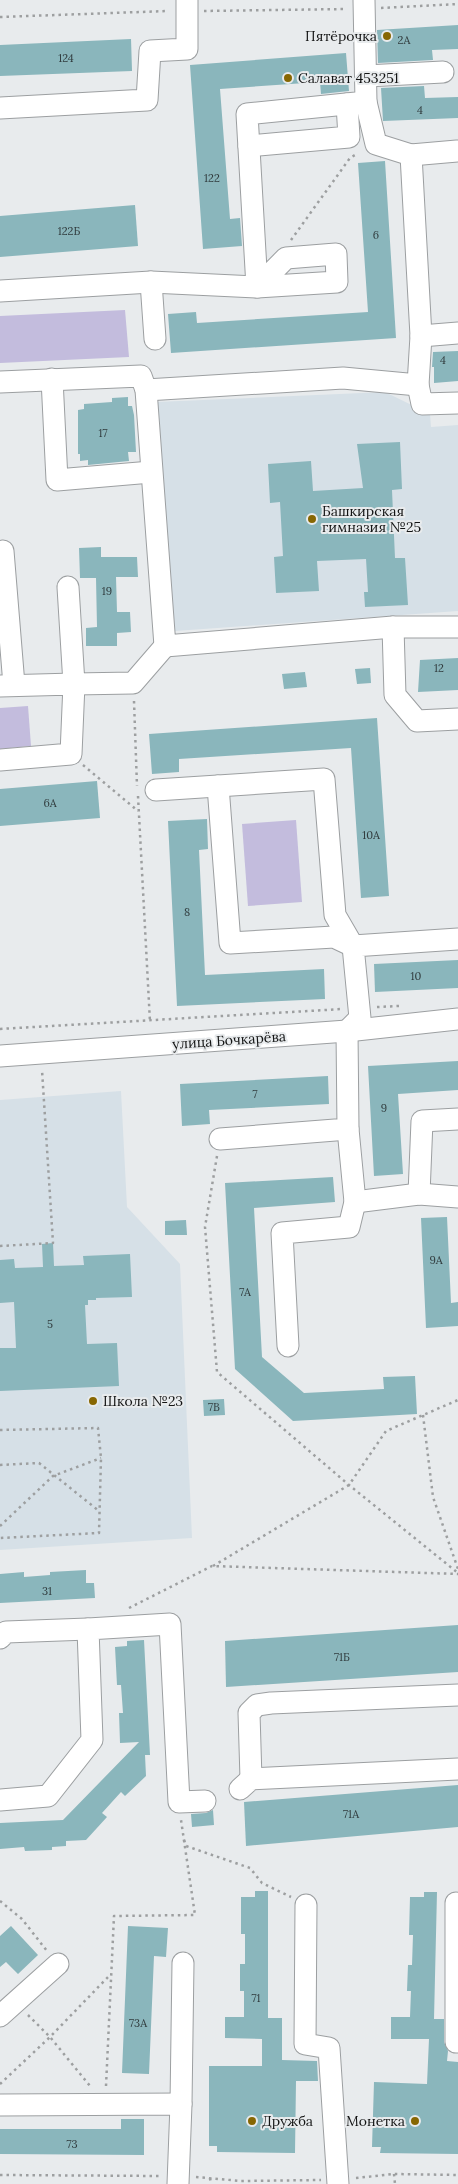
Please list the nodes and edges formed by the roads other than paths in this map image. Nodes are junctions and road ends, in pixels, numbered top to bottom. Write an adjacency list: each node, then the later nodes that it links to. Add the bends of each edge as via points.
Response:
1 (365, 4): 4 (street)
2 (187, 5): 6 (street, via 187,49 150,51 147,100)
3 (443, 72): 4 (street)
4 (366, 76): 5 (street)
5 (357, 103): 7 (street, via 350,137); 7 (street, via 247,114); 9 (street, via 376,144)
6 (0, 108)
7 (249, 146): 10 (street, via 257,287)
8 (457, 151): 9 (street)
9 (411, 155): 13 (street)
10 (151, 282): 11 (street); 14 (street)
11 (0, 291)
12 (458, 333): 13 (street)
13 (420, 336): 17 (street)
14 (155, 339)
15 (52, 379): 16 (street); 18 (street, via 141,376); 20 (street, via 57,480)
16 (0, 382)
17 (418, 385): 18 (street, via 343,378); 19 (street, via 422,404)
18 (146, 390): 20 (street)
19 (458, 403)
20 (151, 472): 25 (street)
21 (3, 551): 27 (street)
22 (68, 587): 26 (street)
23 (393, 627): 24 (street); 25 (street); 28 (street, via 395,695 417,721)
24 (458, 627)
25 (165, 646): 26 (street, via 133,683)
26 (74, 684): 27 (street); 29 (street, via 71,754)
27 (7, 685)
28 (458, 719)
29 (0, 760)
30 (218, 786): 31 (street); 33 (street, via 324,779 335,915); 33 (street, via 230,943 334,937)
31 (156, 790)
32 (458, 939): 33 (street)
33 (353, 946): 35 (street, via 360,1018)
34 (458, 1019): 35 (street, улица Бочкарёва)
35 (347, 1031): 36 (street, улица Бочкарёва); 38 (street)
36 (0, 1056)
37 (458, 1119): 40 (street, via 422,1121)
38 (348, 1129): 39 (street); 42 (street)
39 (220, 1139)
40 (419, 1194): 41 (street); 42 (street)
41 (458, 1197)
42 (355, 1202): 43 (street, via 349,1227 282,1233)
43 (288, 1346)
44 (88, 1628): 45 (street, via 6,1632); 48 (street, via 92,1740 48,1796); 49 (street, via 170,1624 179,1802)
45 (0, 1638)
46 (458, 1694): 47 (street, via 257,1706 249,1713 245,1784)
47 (458, 1769)
48 (0, 1800)
49 (205, 1801)
50 (456, 1903): 55 (street)
51 (306, 1905): 59 (street, via 305,2044 329,2048)
52 (183, 1962): 56 (street)
53 (58, 1964): 54 (street)
54 (8, 2009)
55 (458, 2042)
56 (180, 2104): 57 (street); 58 (street)
57 (0, 2105)
58 (178, 2180)
59 (338, 2182)

